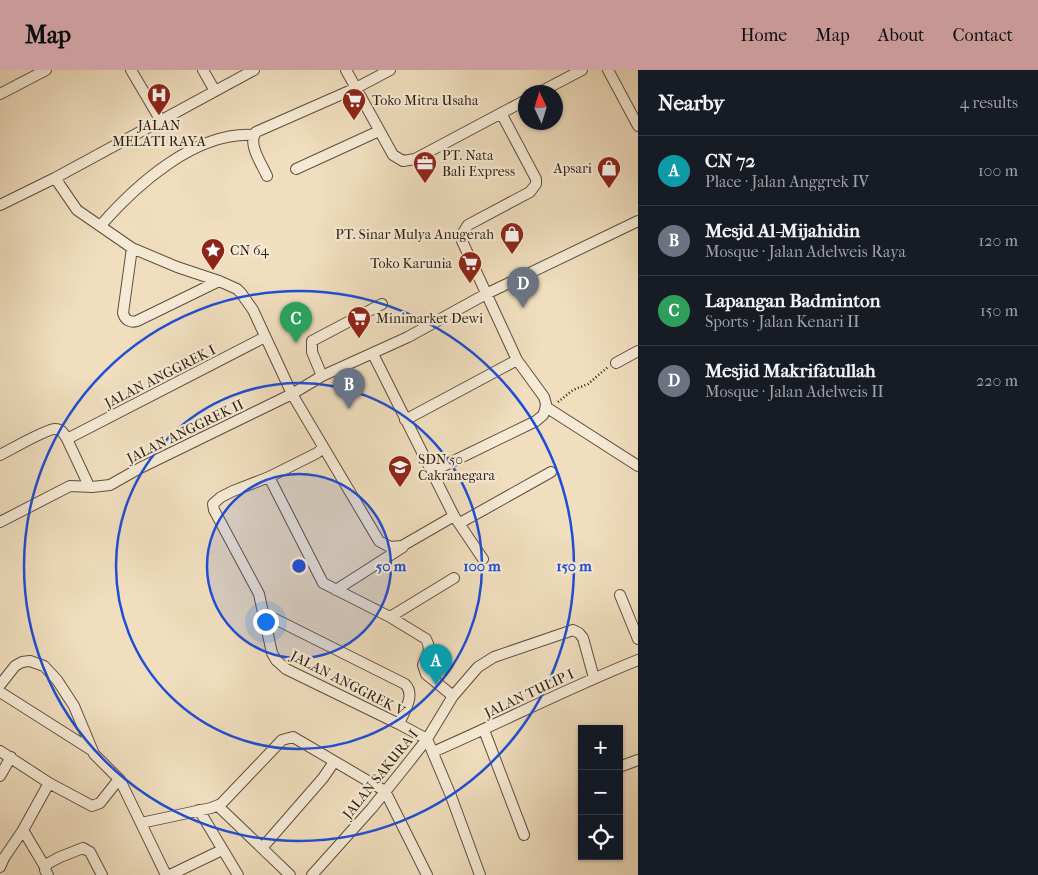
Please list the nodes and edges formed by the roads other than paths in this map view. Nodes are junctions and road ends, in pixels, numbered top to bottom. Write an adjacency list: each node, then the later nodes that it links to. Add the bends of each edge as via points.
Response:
1 (46, 70): 12 (street)
2 (132, 70): 15 (street)
3 (203, 70): 11 (street)
4 (254, 70): 11 (street)
5 (346, 70): 10 (street)
6 (390, 70): 10 (street)
7 (582, 70): 9 (street)
8 (608, 70): 16 (street)
9 (553, 85)
10 (356, 88): 17 (street); 18 (street, via 257,131)
11 (215, 91): 15 (street)
12 (0, 94)
13 (518, 104): 14 (street)
14 (501, 113): 17 (street, via 410,161 395,157); 27 (street, via 536,184 530,192 464,230 465,249)
15 (161, 121): 21 (street)
16 (638, 126)
17 (379, 131): 19 (street)
18 (253, 136): 20 (street); 24 (street, via 234,135 217,140 168,164 139,186)
19 (296, 170)
20 (267, 176)
21 (55, 178): 22 (street); 24 (street, via 77,210)
22 (0, 205)
23 (638, 221): 27 (street, JALAN ANGGREK II)
24 (100, 225): 25 (street)
25 (132, 248): 26 (street); 26 (street, via 124,311 124,316 130,321 137,322)
26 (219, 281): 29 (street, via 241,293)
27 (486, 294): 31 (street, JALAN ANGGREK II); 32 (street)
28 (382, 304): 34 (street, via 312,340 312,352)
29 (265, 337): 35 (street); 38 (street, JALAN ANGGREK I)
30 (638, 351): 33 (street)
31 (373, 354): 34 (street, JALAN ANGGREK II); 37 (street)
32 (518, 360): 36 (street); 37 (street)
33 (616, 363)
34 (322, 376): 35 (street, JALAN ANGGREK II)
35 (292, 394): 39 (street); 45 (street, JALAN ANGGREK II, via 110,485)
36 (548, 408): 41 (street); 42 (street, via 536,421)
37 (405, 420): 42 (street)
38 (65, 436): 40 (street, JALAN ANGGREK I, via 58,429 51,430); 45 (street)
39 (323, 448): 44 (street); 48 (street, via 376,537 390,546)
40 (0, 455)
41 (638, 466)
42 (431, 472): 46 (street)
43 (551, 472): 46 (street)
44 (269, 477): 51 (street, via 321,580); 53 (street, JALAN ANGGREK V, via 221,497 212,506 260,594)
45 (89, 486): 47 (street, JALAN ANGGREK II, via 70,486)
46 (457, 520): 48 (street); 49 (street)
47 (0, 522)
48 (406, 545): 51 (street)
49 (483, 559)
50 (454, 578): 54 (street)
51 (336, 590): 54 (street)
52 (620, 595): 55 (street)
53 (265, 614): 61 (street, JALAN ANGGREK V, via 272,652 282,666); 61 (street, via 405,684 410,696)
54 (390, 617): 60 (street, via 426,639 430,650 424,665 425,672)
55 (638, 639)
56 (638, 660): 57 (street, JALAN TULIP I)
57 (594, 678): 60 (street, JALAN SAKURA I, via 583,638 571,630 494,657 478,667); 62 (street, JALAN TULIP I)
58 (0, 685): 65 (street, via 22,662 30,660 44,666 66,692 82,720)
59 (0, 692): 65 (street)
60 (453, 696): 63 (street, JALAN SAKURA I)
61 (399, 724): 63 (street, JALAN ANGGREK V)
62 (484, 730): 66 (street, JALAN TULIP I); 79 (street)
63 (427, 739): 66 (street); 74 (street, JALAN SAKURA I)
64 (0, 751): 67 (street)
65 (93, 751): 72 (street)
66 (432, 752): 91 (street)
67 (11, 757): 71 (street); 73 (street)
68 (638, 760): 70 (street)
69 (334, 762): 74 (street); 75 (street, via 295,737 286,737); 80 (street)
70 (623, 766)
71 (0, 776)
72 (119, 778): 73 (street, via 100,803 93,806); 77 (street)
73 (49, 783): 78 (street)
74 (385, 791): 89 (street, JALAN SAKURA I); 90 (street)
75 (221, 804): 76 (street); 80 (street)
76 (199, 810): 77 (street); 81 (street)
77 (141, 823): 85 (street)
78 (23, 830): 82 (street); 83 (street)
79 (524, 835)
80 (262, 848): 88 (street)
81 (222, 850): 86 (street); 87 (street)
82 (0, 867)
83 (46, 871): 84 (street, via 60,857 81,848 91,854)
84 (102, 875)
85 (166, 875)
86 (170, 875)
87 (238, 875)
88 (290, 875)
89 (312, 875)
90 (426, 875)
91 (480, 875)

